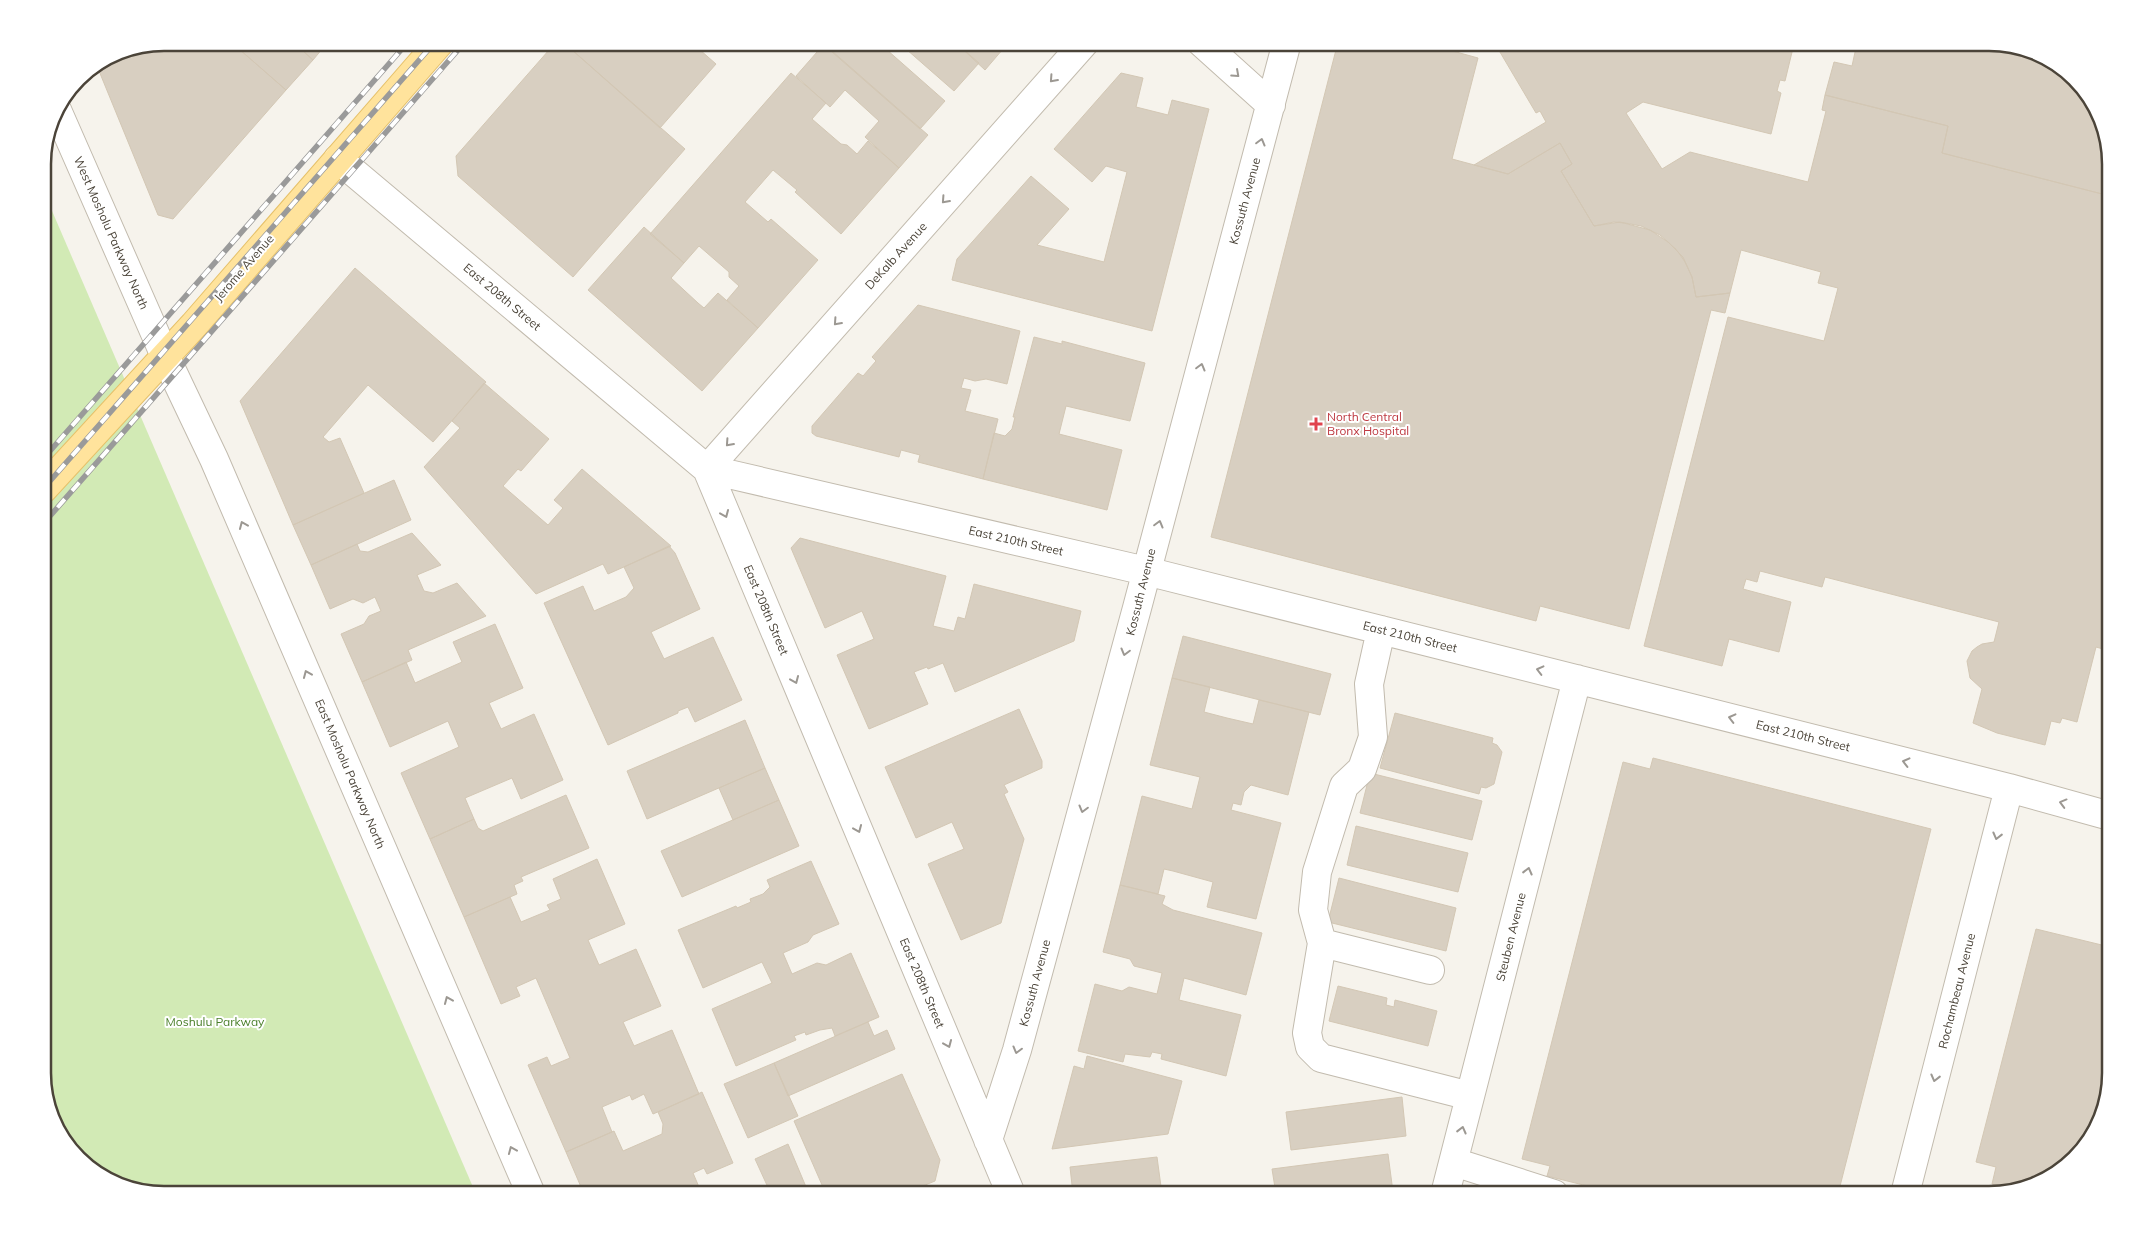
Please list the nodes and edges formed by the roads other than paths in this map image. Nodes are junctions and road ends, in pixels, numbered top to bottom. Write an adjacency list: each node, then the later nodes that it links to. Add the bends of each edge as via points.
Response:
1 (432, 51): 7 (main road, Jerome Avenue)
2 (1077, 51): 9 (street, DeKalb Avenue, one-way to 9)
3 (1211, 51): 5 (street, one-way to 5)
4 (1285, 51): 5 (street, Kossuth Avenue)
5 (1270, 105): 11 (street, Kossuth Avenue, one-way to 5)
6 (61, 119): 8 (street, West Mosholu Parkway North)
7 (338, 159): 8 (main road, Jerome Avenue); 9 (street, East 208th Street)
8 (165, 356): 10 (main road, Jerome Avenue); 21 (street, East Mosholu Parkway North, one-way to 8, via 214,459)
9 (707, 468): 11 (street, East 210th Street); 19 (street, East 208th Street, one-way to 19)
10 (51, 480)
11 (1146, 571): 12 (street, East 210th Street); 19 (street, Kossuth Avenue, one-way to 19, via 1008,1081)
12 (1381, 630): 13 (street, East 210th Street, one-way to 12); 16 (street, via 1369,684 1373,737 1362,769 1344,786 1317,872 1313,910)
13 (1577, 679): 14 (street, East 210th Street, one-way to 13); 18 (street, Steuben Avenue, one-way to 13)
14 (2009, 788): 15 (street, East 210th Street, one-way to 14); 25 (street, Rochambeau Avenue, one-way to 25)
15 (2102, 814)
16 (1322, 943): 17 (street); 18 (street, via 1306,1033 1310,1047 1321,1058)
17 (1430, 970)
18 (1470, 1096): 20 (street, Steuben Avenue, one-way to 18)
19 (988, 1140): 22 (street, East 208th Street)
20 (1454, 1162): 23 (street, Steuben Avenue); 24 (street)
21 (528, 1186)
22 (1005, 1186)
23 (1447, 1186)
24 (1529, 1186)
25 (1907, 1186)

